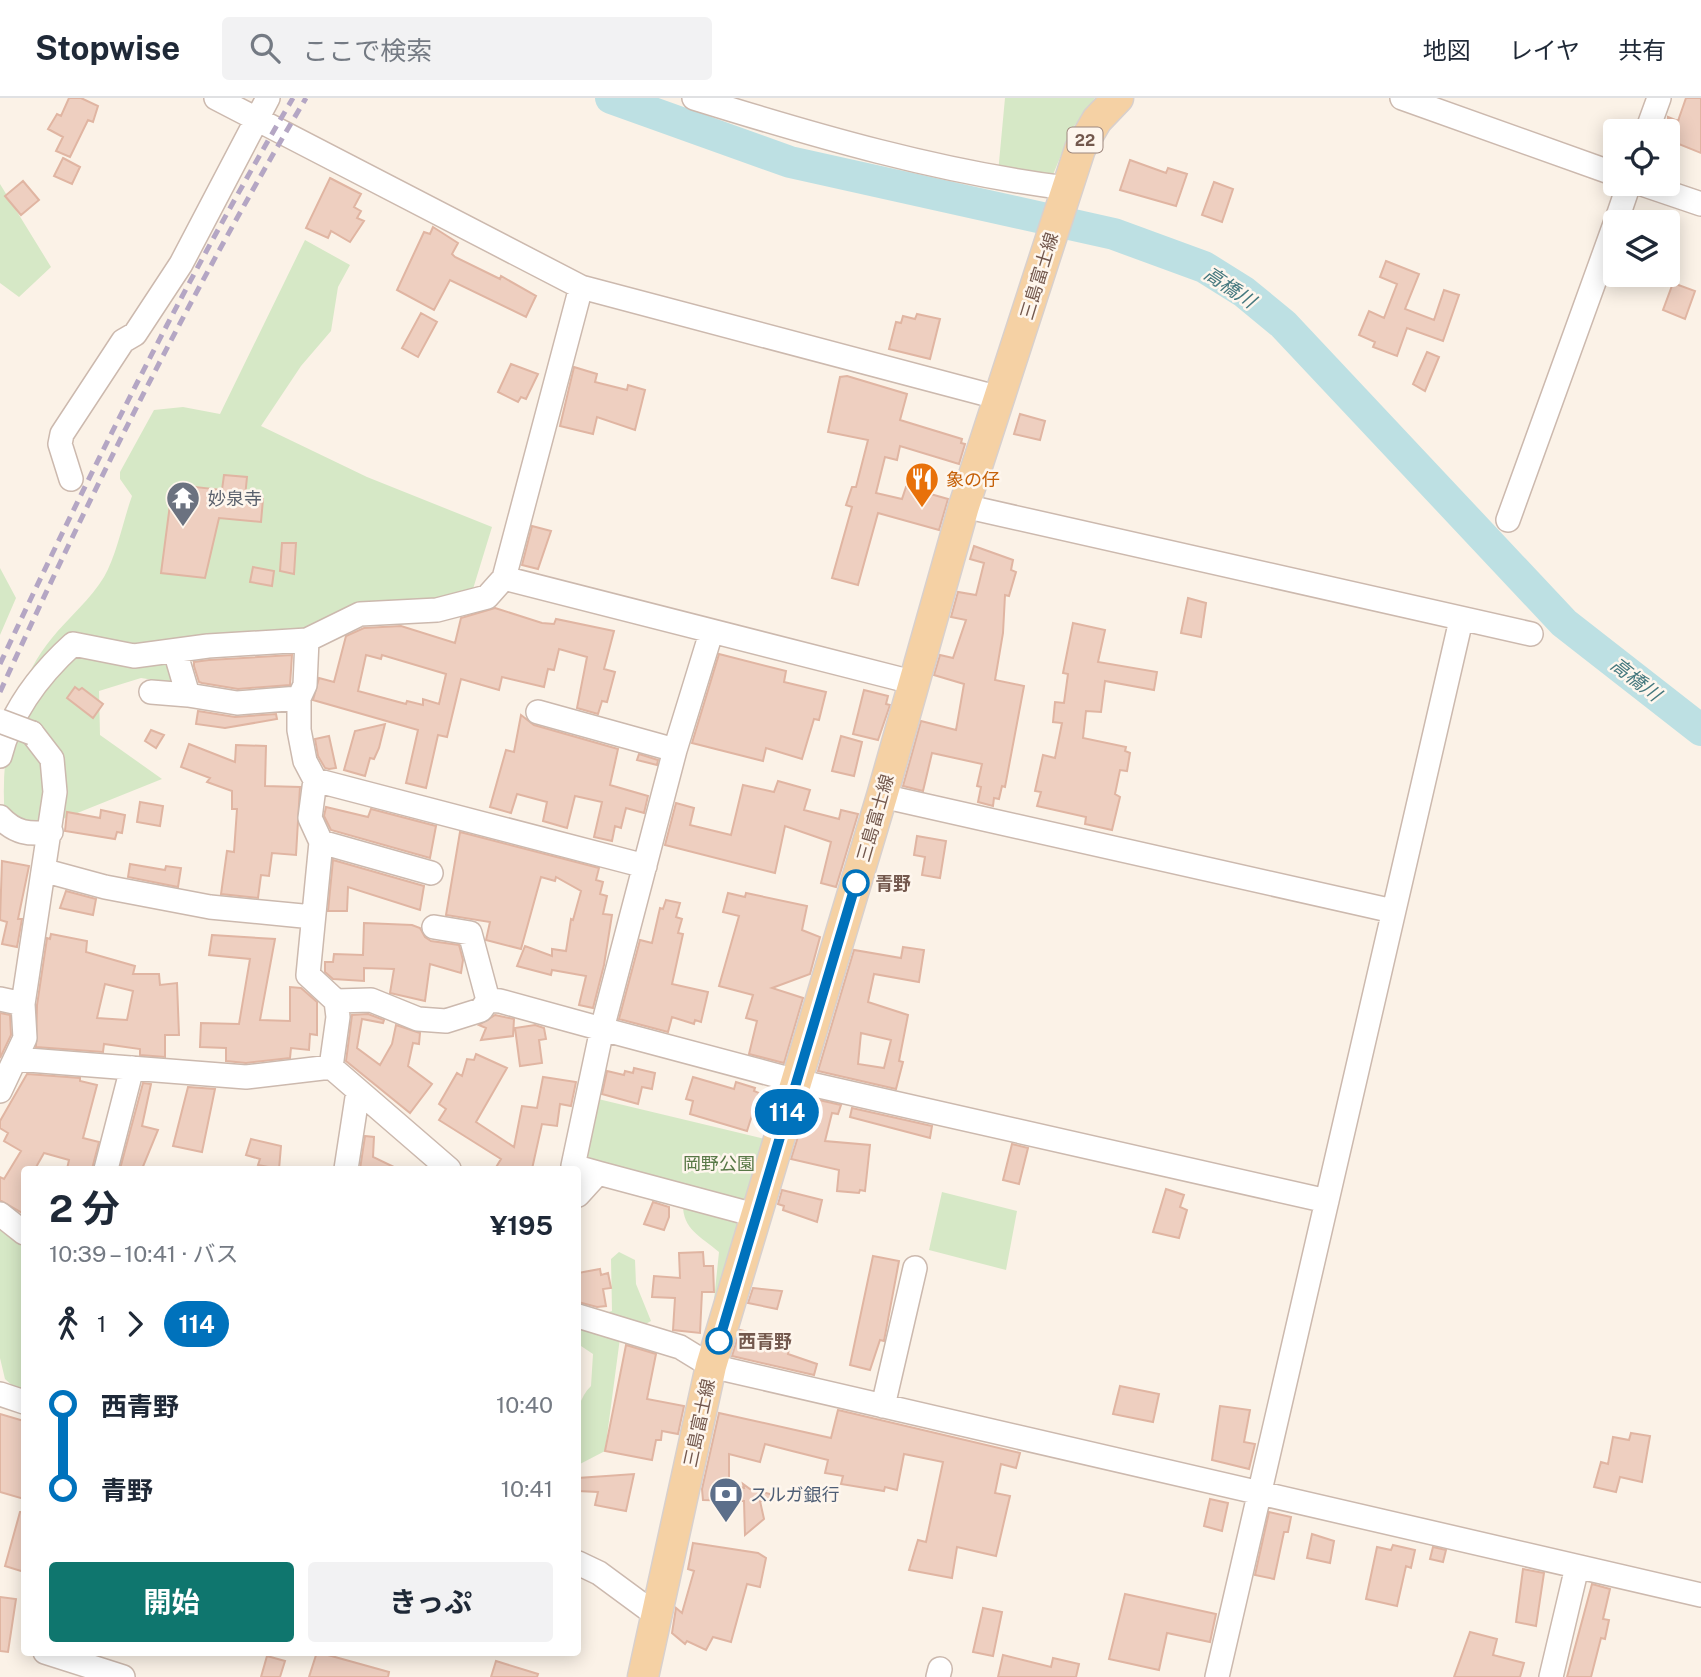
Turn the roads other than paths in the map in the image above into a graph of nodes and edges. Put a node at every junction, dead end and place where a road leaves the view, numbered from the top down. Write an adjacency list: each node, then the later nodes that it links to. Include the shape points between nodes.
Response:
1 (216, 98): 8 (street)
2 (268, 98): 8 (street)
3 (694, 98): 10 (street, via 803,132 991,178)
4 (1118, 98): 10 (main road, 三島富士線 / 22, via 1097,120 1080,149)
5 (1402, 98): 9 (street)
6 (1658, 98): 7 (street)
7 (1651, 119)
8 (258, 120): 14 (street); 16 (street, via 181,264 62,434 60,444)
9 (1603, 170)
10 (1066, 189): 15 (main road, 三島富士線 / 22)
11 (1677, 196): 12 (street)
12 (1701, 204)
13 (1603, 259): 18 (street)
14 (581, 287): 15 (street); 19 (street)
15 (1000, 398): 17 (main road, 三島富士線 / 22)
16 (71, 479)
17 (964, 506): 20 (street); 25 (main road, 三島富士線 / 22)
18 (1508, 520)
19 (504, 578): 21 (street); 23 (street, via 486,597 437,610 360,614)
20 (1461, 620): 22 (street); 42 (street)
21 (710, 633): 25 (street); 31 (street)
22 (1531, 634)
23 (307, 640): 24 (street); 28 (street, via 305,685)
24 (175, 651): 27 (street); 32 (street, via 134,656 73,644 34,685 9,729)
25 (912, 682): 34 (main road, 三島富士線 / 22)
26 (151, 692): 27 (street)
27 (188, 695): 28 (street, via 237,703)
28 (299, 698): 33 (street, via 305,761)
29 (538, 712): 31 (street)
30 (0, 722): 36 (street, bridge, via 32,733 52,759)
31 (675, 750): 38 (street)
32 (0, 756)
33 (315, 780): 37 (street, via 310,818); 38 (street)
34 (882, 796): 42 (street); 53 (main road, 三島富士線 / 22)
35 (0, 817): 36 (street, via 12,830 33,835)
36 (51, 832): 39 (street)
37 (321, 842): 41 (street); 43 (street)
38 (645, 866): 49 (street)
39 (46, 871): 43 (street, via 210,907); 48 (street)
40 (303, 872): 43 (street)
41 (432, 873)
42 (1393, 911): 63 (street)
43 (311, 917): 46 (street, via 308,975)
44 (434, 927): 47 (street, via 470,933)
45 (0, 999): 48 (street)
46 (336, 1000): 47 (street, via 371,1000 418,1018 446,1021 481,1010); 51 (street)
47 (488, 1000): 49 (street)
48 (23, 1004): 50 (street, via 25,1038)
49 (602, 1029): 53 (street); 59 (street)
50 (15, 1059): 52 (street); 54 (street)
51 (331, 1067): 52 (street, via 246,1077); 55 (street)
52 (132, 1068): 56 (street)
53 (797, 1081): 63 (street); 65 (main road, 三島富士線 / 22)
54 (0, 1091)
55 (358, 1091): 57 (street); 58 (street)
56 (107, 1166)
57 (346, 1166)
58 (446, 1166)
59 (573, 1166)
60 (581, 1168): 61 (street)
61 (598, 1173): 62 (street); 65 (street)
62 (581, 1192)
63 (1327, 1201): 73 (street)
64 (0, 1214): 66 (street)
65 (755, 1215): 69 (main road, 三島富士線 / 22)
66 (21, 1231)
67 (915, 1268): 72 (street)
68 (581, 1317): 69 (street, via 680,1347)
69 (711, 1366): 72 (street); 77 (main road, 三島富士線 / 22)
70 (0, 1394): 71 (street)
71 (21, 1401)
72 (883, 1406): 73 (street)
73 (1259, 1494): 75 (street); 81 (street)
74 (581, 1564): 77 (street)
75 (1577, 1567): 76 (street); 82 (street)
76 (1701, 1595)
77 (656, 1615): 80 (main road, 三島富士線 / 22)
78 (57, 1656): 79 (street)
79 (123, 1677)
80 (643, 1677)
81 (1217, 1677)
82 (1551, 1677)

